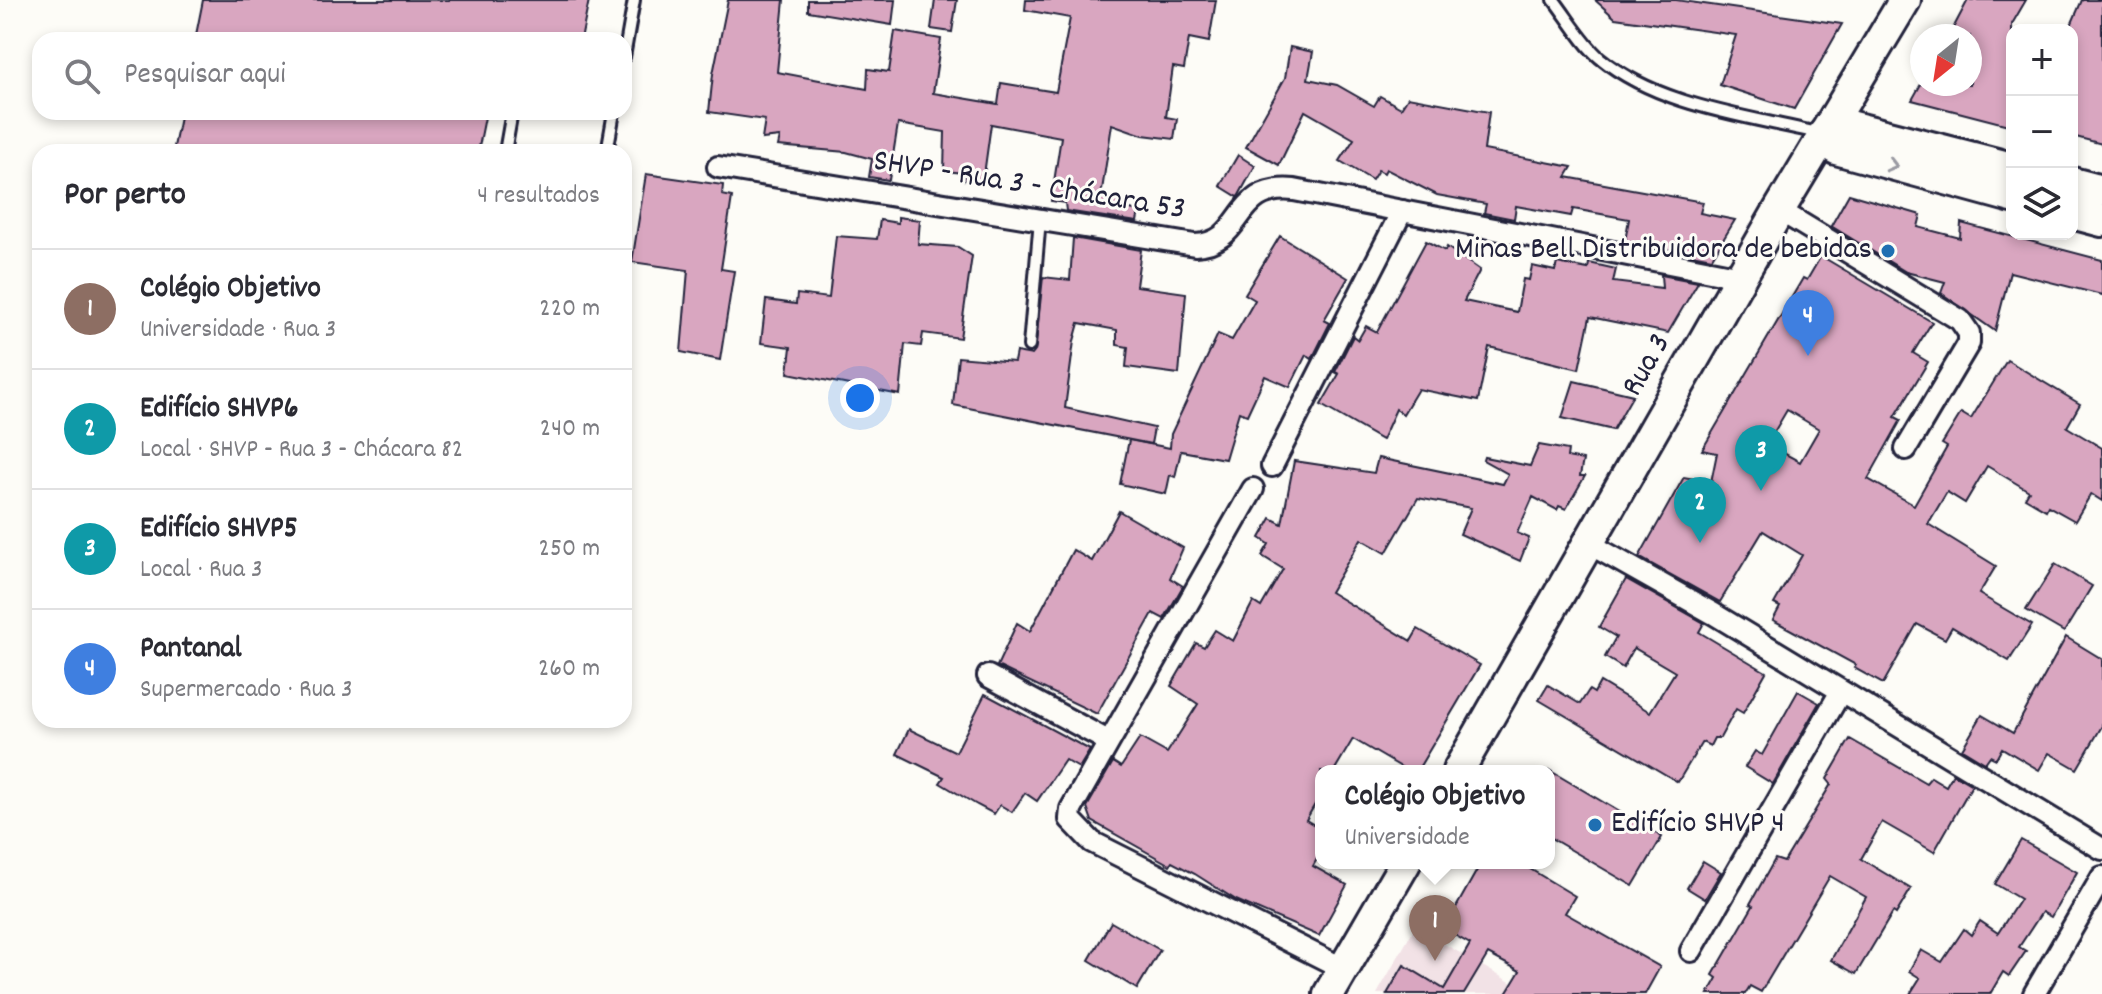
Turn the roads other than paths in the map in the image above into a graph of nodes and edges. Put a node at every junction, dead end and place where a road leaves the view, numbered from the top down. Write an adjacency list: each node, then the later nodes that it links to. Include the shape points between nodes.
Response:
1 (634, 0): 4 (lane)
2 (1554, 0): 7 (lane, via 1599,58 1645,85 1718,110)
3 (1905, 0): 7 (main road, Rua 3)
4 (628, 32)
5 (511, 120): 8 (lane)
6 (613, 120): 9 (lane)
7 (1824, 134): 10 (main road, via 1841,124); 14 (main road, one-way to 14, via 1836,149); 15 (main road, Rua 3)
8 (506, 144)
9 (608, 144)
10 (2006, 166)
11 (718, 167): 18 (street, SHVP - Rua 3 - Chácara 53)
12 (2078, 185): 13 (main road)
13 (2102, 191)
14 (2006, 195)
15 (1779, 210): 20 (main road, Rua 3); 22 (street, via 1939,305 1965,327 1969,343)
16 (1402, 211): 18 (street, SHVP - Rua 3 - Chácara 53, via 1294,190 1265,190 1227,233 1195,245); 20 (street, SHVP - Rua 3 - Chácara 53); 23 (street)
17 (2078, 215): 19 (main road)
18 (1040, 219): 21 (lane)
19 (2102, 221)
20 (1741, 277): 25 (main road, Rua 3)
21 (1029, 346)
22 (1906, 449)
23 (1272, 466)
24 (1253, 489): 28 (street)
25 (1588, 543): 27 (street); 29 (main road, Rua 3)
26 (988, 676): 28 (street)
27 (1840, 693): 30 (street); 33 (street)
28 (1108, 741): 34 (street, via 1071,809 1070,819 1078,830)
29 (1461, 765)
30 (2102, 849)
31 (1402, 869): 34 (main road)
32 (2102, 877): 35 (street)
33 (1691, 951)
34 (1337, 982)
35 (2034, 994)

